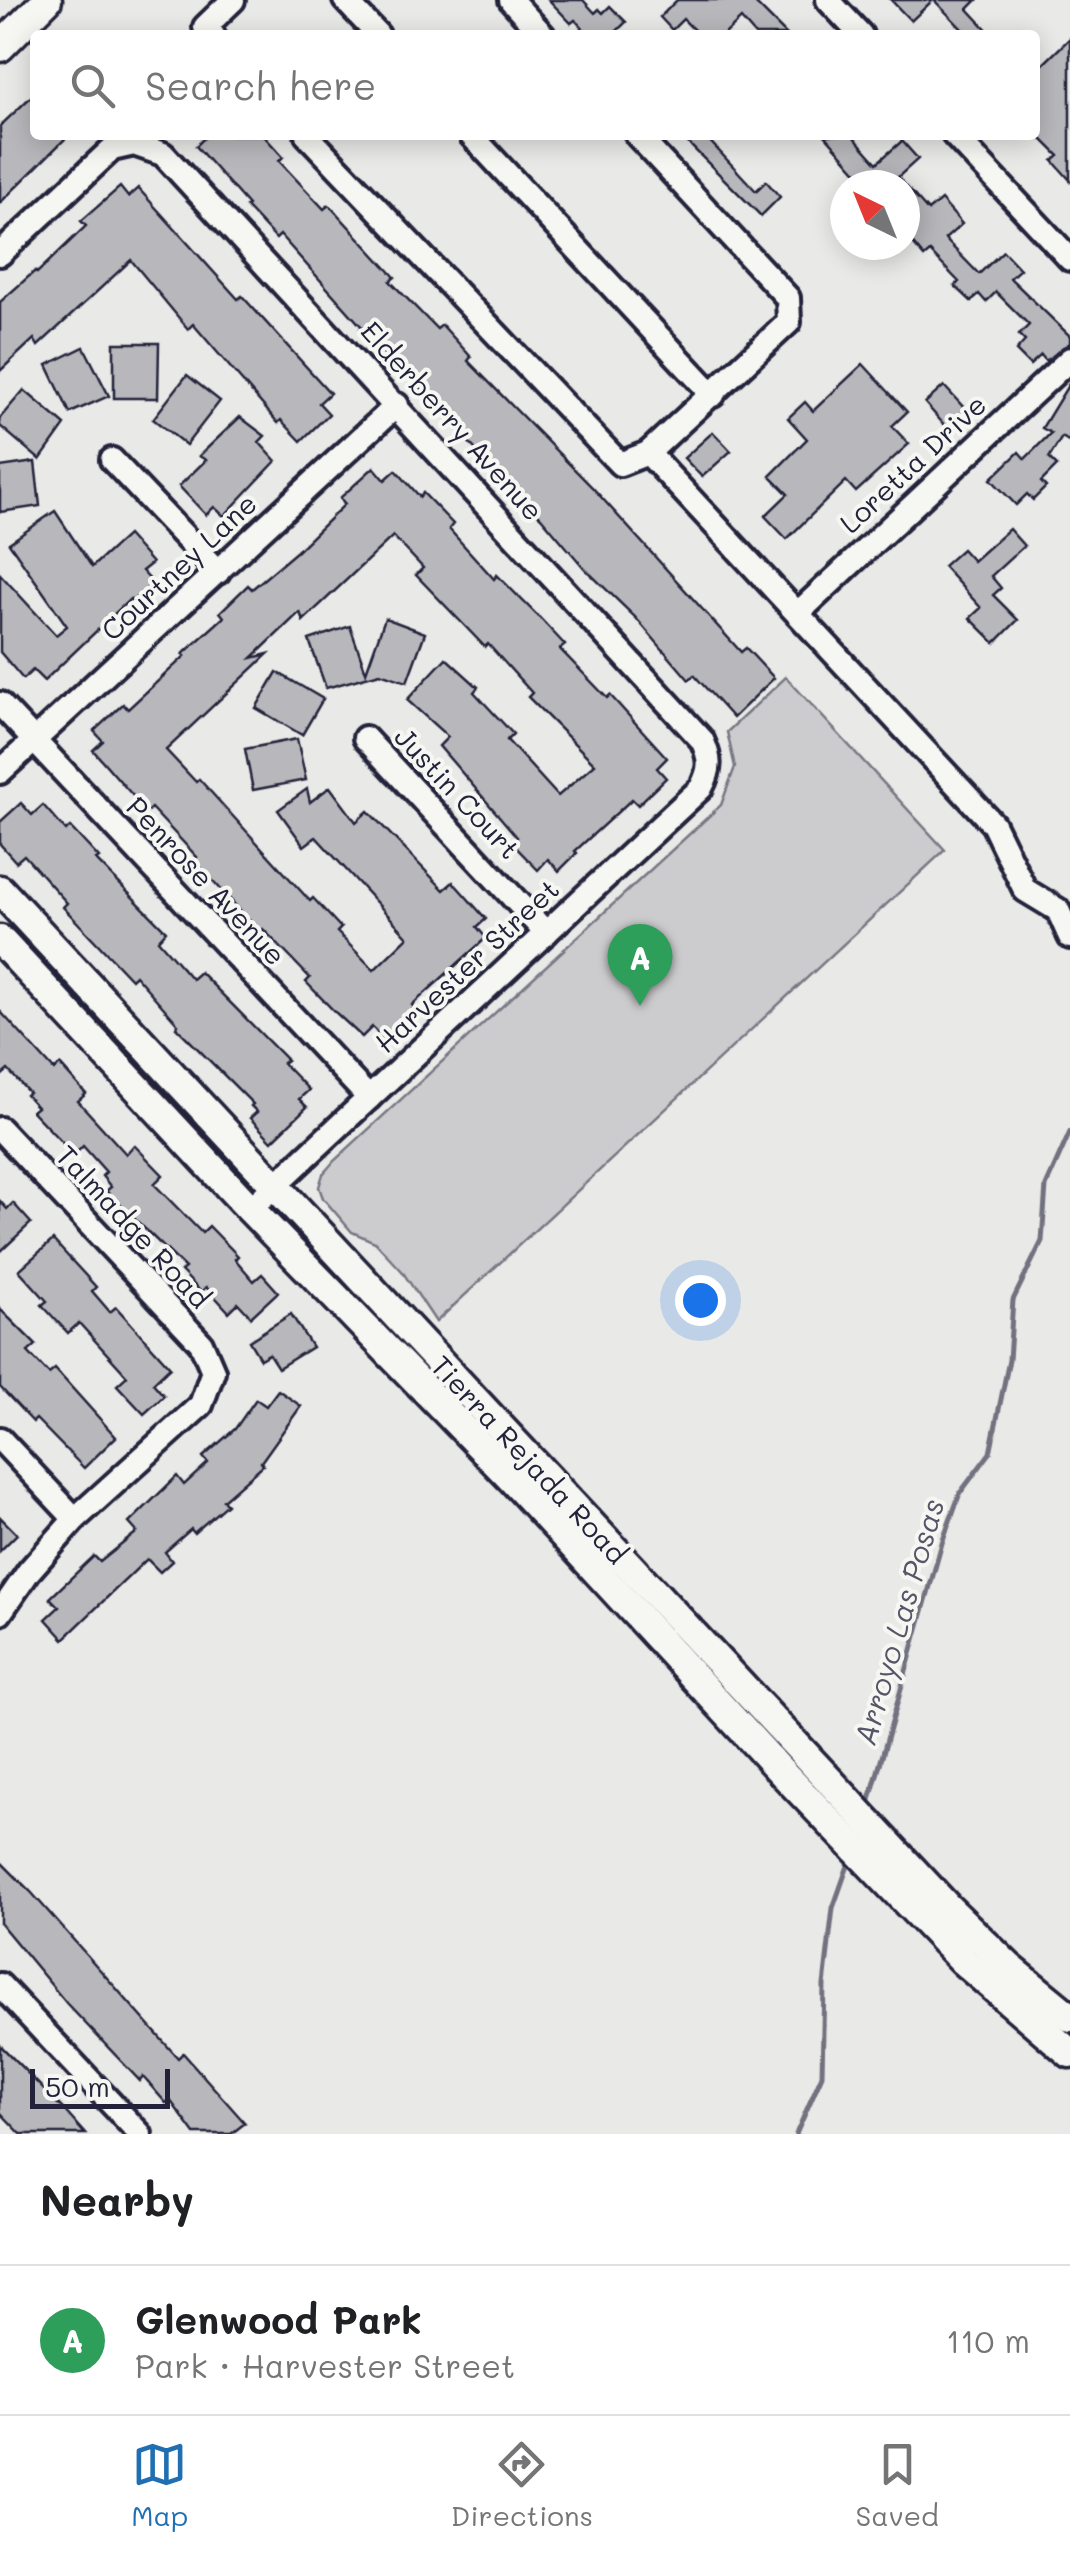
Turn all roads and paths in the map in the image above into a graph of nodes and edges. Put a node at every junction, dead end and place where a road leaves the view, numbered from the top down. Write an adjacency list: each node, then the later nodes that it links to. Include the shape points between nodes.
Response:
1 (47, 0): 10 (main road)
2 (233, 0): 6 (street)
3 (345, 0): 7 (street)
4 (511, 0): 8 (street)
5 (828, 0): 9 (street)
6 (208, 30)
7 (373, 30)
8 (539, 30)
9 (856, 30)
10 (0, 47)
11 (313, 140): 20 (street, via 620,464)
12 (476, 140): 18 (street)
13 (642, 140): 18 (street, via 788,298 789,322)
14 (959, 140): 16 (street)
15 (0, 254): 19 (street, Elderberry Avenue, via 112,149 148,147 170,160)
16 (1070, 259)
17 (1070, 359): 23 (street, Loretta Drive)
18 (713, 395): 20 (street)
19 (398, 405): 22 (street, Courtney Lane); 27 (street, Elderberry Avenue, via 702,740)
20 (648, 453): 23 (street)
21 (112, 460): 22 (street)
22 (218, 572): 26 (street, Courtney Lane)
23 (798, 613): 31 (street, via 993,824 1026,890 1058,910)
24 (0, 704): 26 (street, Penrose Avenue)
25 (365, 738): 30 (street, Justin Court)
26 (34, 741): 28 (street, Courtney Lane); 33 (street, Penrose Avenue)
27 (710, 757): 30 (street, Harvester Street, via 701,788)
28 (0, 772)
29 (0, 890): 35 (main road, Tierra Rejada Road)
30 (546, 933): 33 (street, Harvester Street)
31 (1070, 937)
32 (0, 940): 36 (main road, Tierra Rejada Road)
33 (369, 1098): 35 (street, Harvester Street)
34 (0, 1129): 38 (street, Talmadge Road, via 201,1343 213,1371 202,1405)
35 (274, 1186): 36 (street, Harvester Street); 40 (main road, Tierra Rejada Road, via 947,1907)
36 (250, 1209): 40 (main road, Tierra Rejada Road, via 963,1961)
37 (0, 1439): 38 (street)
38 (75, 1519): 39 (street)
39 (0, 1613)
40 (1003, 1980): 42 (main road, Tierra Rejada Road); 43 (main road, Tierra Rejada Road)
41 (0, 1986): 44 (street)
42 (1070, 2016)
43 (1070, 2053)
44 (140, 2134)

